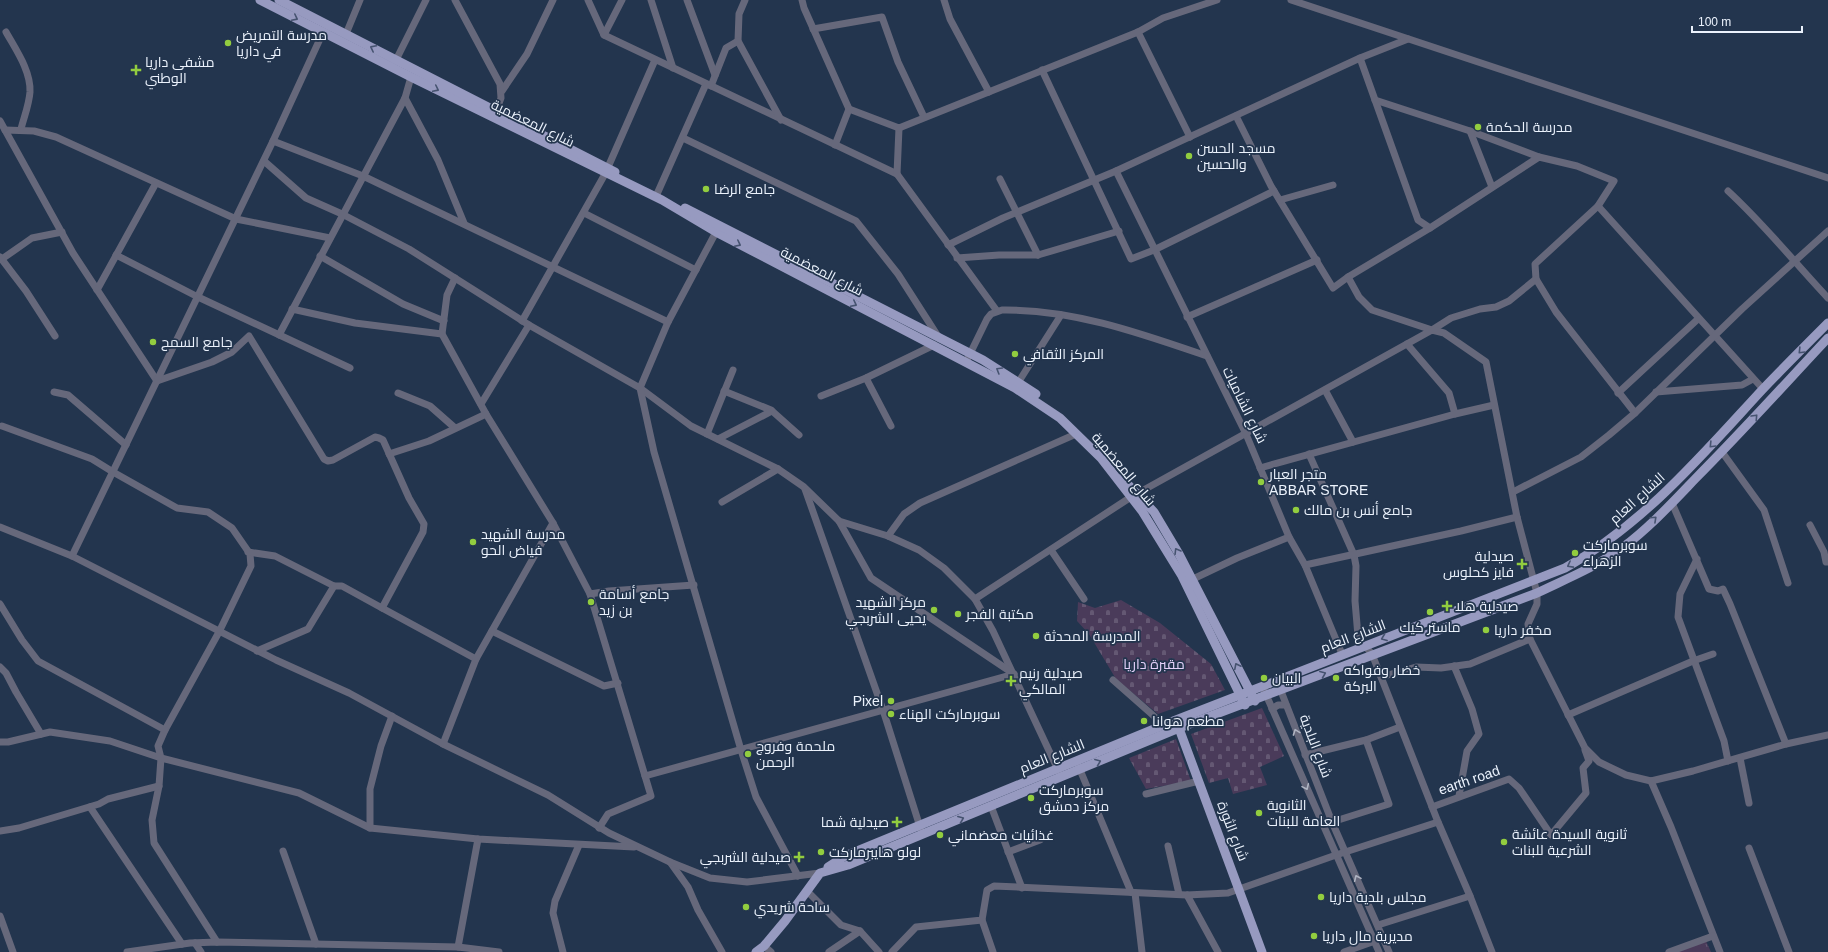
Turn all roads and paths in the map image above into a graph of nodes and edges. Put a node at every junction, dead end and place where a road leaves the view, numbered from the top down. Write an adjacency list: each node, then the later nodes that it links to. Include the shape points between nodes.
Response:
1 (260, 0): 16 (main road, شارع المعضمية, one-way to 16)
2 (279, 0): 16 (main road, شارع المعضمية)
3 (360, 0): 20 (street)
4 (426, 0): 26 (street)
5 (455, 0): 32 (street)
6 (553, 0): 32 (street, via 527,54)
7 (588, 0): 21 (street)
8 (622, 0): 21 (street)
9 (651, 0): 27 (street)
10 (687, 0): 29 (street)
11 (745, 0): 23 (street, via 739,14)
12 (802, 0): 17 (street)
13 (944, 0): 33 (street, via 950,19)
14 (1217, 0): 19 (street, via 1163,18)
15 (1291, 0): 22 (street)
16 (325, 28): 20 (main road, شارع المعضمية); 26 (main road, شارع المعضمية); 48 (street)
17 (813, 29): 36 (street); 39 (street, via 882,16 898,62)
18 (6, 32): 43 (street, via 25,67 30,83)
19 (1138, 32): 28 (street); 46 (street)
20 (346, 34): 26 (main road, شارع المعضمية, one-way to 20)
21 (604, 35): 25 (street)
22 (1408, 39): 24 (street); 56 (street)
23 (738, 41): 29 (street, via 726,48); 40 (street)
24 (1360, 58): 35 (street); 38 (street)
25 (654, 60): 27 (street); 52 (street)
26 (394, 64): 30 (main road, شارع المعضمية); 37 (main road, شارع المعضمية)
27 (673, 68): 31 (street)
28 (1042, 70): 33 (street); 58 (street)
29 (715, 75): 31 (street)
30 (411, 77): 34 (street); 52 (main road, شارع المعضمية, one-way to 52)
31 (708, 85): 40 (street); 47 (street)
32 (502, 91): 37 (street, via 502,98)
33 (989, 92): 39 (street)
34 (405, 98): 55 (street); 71 (street, via 438,160)
35 (1375, 100): 45 (street); 73 (street, via 1418,220)
36 (849, 110): 42 (street); 49 (street)
37 (496, 111): 52 (main road, شارع المعضمية)
38 (1236, 116): 46 (street); 62 (street)
39 (924, 117): 42 (street)
40 (781, 120): 49 (street)
41 (0, 121): 44 (street)
42 (898, 128): 54 (street)
43 (22, 129): 44 (street); 59 (street, via 56,137)
44 (5, 130): 76 (street)
45 (1470, 131): 50 (street); 61 (street)
46 (1190, 137): 53 (street)
47 (683, 138): 64 (street); 111 (street, via 856,221 898,274)
48 (274, 141): 51 (street); 55 (street)
49 (835, 145): 54 (street)
50 (1539, 157): 61 (street); 66 (street, via 1577,166 1614,181)
51 (264, 161): 69 (street, via 306,198); 70 (street)
52 (607, 171): 64 (main road, شارع المعضمية); 67 (street); 72 (main road, شارع المعضمية)
53 (1116, 171): 58 (street); 79 (street, شارع الشاميات)
54 (897, 174): 78 (street)
55 (363, 176): 69 (street); 71 (street)
56 (1828, 178)
57 (1000, 179): 68 (street)
58 (1095, 180): 68 (street); 74 (street)
59 (156, 183): 70 (street); 80 (street)
60 (1333, 185): 65 (street)
61 (1492, 188): 73 (street)
62 (1274, 191): 65 (street); 79 (street)
63 (1728, 191): 86 (street, via 1749,210)
64 (658, 194): 72 (main road, شارع المعضمية)
65 (1280, 200): 85 (street)
66 (1598, 206): 91 (street, via 1535,264); 99 (street)
67 (584, 213): 87 (street); 88 (street)
68 (1017, 213): 78 (street); 81 (street)
69 (342, 214): 77 (street); 90 (street, via 409,249)
70 (236, 219): 77 (street); 93 (street)
71 (464, 224): 87 (street)
72 (718, 228): 88 (street); 111 (main road, شارع المعضمية)
73 (1430, 228): 89 (street)
74 (1118, 231): 79 (street, via 1131,259); 81 (street)
75 (1828, 231): 86 (street)
76 (62, 232): 83 (street, via 32,238); 92 (street)
77 (330, 238): 82 (street)
78 (948, 245): 84 (street)
79 (1154, 250): 98 (street, شارع الشاميات)
80 (116, 255): 92 (street); 93 (street)
81 (1038, 255): 84 (street)
82 (320, 256): 95 (street); 100 (street, via 403,304)
83 (1, 258): 108 (street, via 26,291)
84 (957, 258): 96 (street)
85 (1317, 260): 89 (street, via 1333,288); 98 (street)
86 (1794, 262): 94 (street); 109 (street)
87 (553, 267): 101 (street); 102 (street)
88 (696, 270): 102 (street)
89 (1348, 277): 105 (street, via 1359,298 1372,310)
90 (455, 278): 100 (street, via 447,295); 101 (street)
91 (1536, 279): 105 (street, via 1509,301 1496,307 1451,318); 128 (street, via 1556,312)
92 (97, 290): 119 (street)
93 (198, 296): 107 (street); 119 (street)
94 (1828, 298)
95 (292, 309): 106 (street, via 355,323); 107 (street)
96 (997, 311): 97 (street); 114 (street, via 987,319)
97 (1061, 315): 113 (street, via 1086,318); 120 (street)
98 (1187, 317): 113 (street, شارع الشاميات)
99 (1698, 319): 109 (street); 128 (street)
100 (444, 321): 106 (street)
101 (522, 321): 104 (street)
102 (668, 322): 121 (street)
103 (1828, 323): 122 (main road, الشارع العام, one-way to 122)
104 (529, 325): 121 (street); 130 (street)
105 (1432, 330): 112 (street); 131 (street, via 1444,333 1486,362)
106 (442, 334): 130 (street)
107 (279, 335): 115 (street)
108 (54, 336)
109 (1714, 336): 118 (street); 126 (street)
110 (1828, 338): 146 (main road, الشارع العام, one-way to 110)
111 (936, 341): 114 (main road, شارع المعضمية); 117 (street)
112 (1407, 344): 124 (street); 135 (street, via 1449,393)
113 (1207, 356): 141 (street, شارع الشاميات)
114 (968, 358): 120 (main road, شارع المعضمية)
115 (350, 368)
116 (733, 370): 123 (street)
117 (866, 378): 129 (street); 137 (street)
118 (1753, 379): 122 (street); 126 (street, via 1742,384)
119 (157, 381): 145 (street); 147 (street, via 212,362 232,352 250,336 324,459 333,460 375,437 382,440)
120 (1017, 385): 140 (main road, شارع المعضمية, via 1060,418); 154 (main road, شارع المعضمية, via 1062,415 1078,430)
121 (640, 388): 139 (street, via 691,426); 174 (street, via 654,452)
122 (1763, 389): 172 (main road, الشارع العام, one-way to 172, via 1672,486 1630,524 1583,558)
123 (724, 390): 132 (street); 139 (street)
124 (1325, 390): 141 (street); 144 (street)
125 (54, 392): 145 (street, via 68,395)
126 (1656, 392): 133 (street)
127 (398, 393): 138 (street, via 430,406)
128 (1618, 393): 133 (street)
129 (821, 396)
130 (481, 404): 134 (street)
131 (1494, 405): 135 (street); 153 (street)
132 (772, 411): 142 (street); 143 (street)
133 (1635, 413): 153 (street, via 1581,457)
134 (486, 414): 138 (street); 159 (street)
135 (1455, 414): 144 (street)
136 (2, 426): 151 (street, via 92,459)
137 (891, 426)
138 (455, 428): 147 (street, via 429,441)
139 (707, 434): 143 (street)
140 (1076, 434): 154 (main road, شارع المعضمية); 162 (street, via 920,503 904,514)
141 (1246, 434): 150 (street, شارع الشاميات); 154 (street)
142 (799, 435)
143 (718, 439): 149 (street)
144 (1353, 442): 148 (street)
145 (126, 445): 151 (street)
146 (1722, 452): 156 (main road, الشارع العام); 173 (street, via 1764,510)
147 (389, 454): 181 (street, via 424,524 423,532)
148 (1309, 454): 150 (street); 166 (street)
149 (778, 468): 152 (street); 155 (street)
150 (1260, 468): 163 (street, شارع الشاميات)
151 (113, 472): 165 (street, via 178,508 208,512 232,528); 167 (street)
152 (804, 487): 158 (street); 208 (street)
153 (1513, 492): 157 (street)
154 (1134, 496): 164 (street); 171 (main road, شارع المعضمية, one-way to 154, via 1154,512); 202 (main road, شارع المعضمية, via 1182,576)
155 (722, 502)
156 (1672, 503): 168 (street); 176 (main road, الشارع العام, one-way to 156, via 1586,570 1621,548)
157 (1517, 517): 166 (street, via 1461,532); 172 (street)
158 (839, 521): 162 (street); 194 (street, via 872,578)
159 (554, 523): 177 (street); 182 (street)
160 (1810, 525): 169 (street)
161 (0, 527): 167 (street)
162 (888, 536): 178 (street, via 919,550 944,568)
163 (1289, 537): 170 (street, شارع الشاميات); 171 (street)
164 (1051, 550): 178 (street); 179 (street)
165 (248, 552): 175 (street, via 275,556); 183 (street, via 251,566)
166 (1354, 554): 170 (street); 185 (street, via 1355,601)
167 (72, 556): 183 (street)
168 (1697, 559): 191 (street, via 1680,594 1678,617); 220 (street, via 1709,588 1718,591 1723,589)
169 (1828, 562)
170 (1305, 565): 187 (street, شارع الشاميات)
171 (1193, 579): 201 (main road, شارع المعضمية, one-way to 171)
172 (1534, 581): 176 (street); 185 (main road, الشارع العام, one-way to 185)
173 (1788, 583)
174 (694, 585): 177 (street); 222 (street)
175 (334, 586): 181 (street, via 342,586); 186 (street, via 308,629)
176 (1537, 593): 184 (street, via 1537,604 1528,624); 188 (main road, الشارع العام)
177 (590, 594): 198 (street)
178 (975, 599): 194 (street)
179 (1084, 599)
180 (0, 604): 214 (street, via 38,662)
181 (382, 608): 190 (street)
182 (492, 631): 190 (street); 198 (street, via 604,686)
183 (219, 632): 186 (street); 214 (street)
184 (1530, 639): 192 (street, via 1470,664); 209 (street)
185 (1362, 647): 187 (main road, الشارع العام); 188 (street)
186 (257, 651): 210 (street, via 349,693)
187 (1342, 654): 197 (main road, الشارع العام)
188 (1372, 654): 195 (street); 200 (main road, الشارع العام, one-way to 188)
189 (1713, 654): 191 (street)
190 (476, 659): 219 (street)
191 (1693, 661): 209 (street); 226 (street, via 1724,741)
192 (1454, 666): 195 (street, via 1416,667); 235 (street, via 1472,709 1479,734 1467,751)
193 (0, 667): 215 (street)
194 (1014, 674): 208 (street); 228 (street)
195 (1380, 677): 213 (street)
196 (1113, 680): 212 (street)
197 (1277, 681): 199 (main road, الشارع العام); 200 (street, شارع البلدية)
198 (618, 683): 229 (street)
199 (1262, 687): 201 (main road, الشارع العام); 203 (street, شارع البلدية)
200 (1281, 690): 203 (main road, الشارع العام); 206 (street, شارع البلدية)
201 (1250, 692): 202 (main road, الشارع العام); 204 (main road, شارع المعضمية)
202 (1240, 696): 205 (main road, شارع المعضمية); 211 (main road, الشارع العام)
203 (1266, 696): 204 (main road, الشارع العام); 207 (street, شارع البلدية)
204 (1255, 701): 205 (main road, الشارع العام)
205 (1245, 704): 211 (main road, الشارع العام)
206 (1286, 705): 207 (street, via 1278,705); 223 (street, شارع البلدية, one-way to 206)
207 (1272, 709): 256 (street, شارع البلدية, one-way to 256)
208 (883, 710): 222 (street); 242 (street)
209 (1568, 715): 221 (street)
210 (392, 716): 219 (street); 243 (street, via 370,789)
211 (1178, 724): 212 (main road, الشارع العام); 227 (main road, الشارع العام, one-way to 211); 231 (main road, شارع الثورة)
212 (1164, 725): 227 (main road, الشارع العام)
213 (1400, 727): 217 (street); 239 (street)
214 (165, 730): 224 (street, via 158,746)
215 (41, 734): 218 (street); 224 (street, via 50,732 110,741)
216 (1828, 735): 220 (street)
217 (1366, 740): 223 (street); 240 (street, via 1389,804)
218 (0, 742)
219 (443, 744): 244 (street, via 548,795)
220 (1786, 744): 225 (street)
221 (1584, 748): 232 (street, via 1599,762 1626,775); 235 (street, earth road, via 1589,761 1583,768 1586,792 1551,835 1519,788 1509,779)
222 (741, 750): 229 (street); 259 (street, via 756,797)
223 (1305, 754): 240 (street, شارع البلدية)
224 (161, 758): 233 (street); 243 (street, via 299,793)
225 (1740, 758): 226 (street); 236 (street)
226 (1728, 761): 232 (street)
227 (1078, 765): 228 (main road, الشارع العام); 230 (main road, الشارع العام); 263 (street)
228 (1058, 768): 230 (street); 242 (main road, الشارع العام)
229 (645, 776): 244 (street, via 651,796 608,814)
230 (1062, 777): 238 (main road, الشارع العام)
231 (1199, 781): 234 (street); 261 (main road, شارع الثورة)
232 (1651, 781): 271 (street)
233 (160, 786): 237 (street); 273 (street, via 152,820 154,843)
234 (1146, 794)
235 (1459, 796): 239 (street, earth road)
236 (1749, 804)
237 (90, 806): 245 (street, via 19,828); 275 (street)
238 (991, 806): 246 (main road, الشارع العام, one-way to 238); 254 (street)
239 (1432, 807): 241 (street)
240 (1332, 822): 255 (street, شارع البلدية)
241 (1438, 822): 255 (street); 266 (street)
242 (919, 825): 246 (street); 258 (main road, الشارع العام, via 844,856)
243 (370, 828): 247 (street)
244 (599, 828): 251 (street)
245 (0, 831)
246 (923, 834): 258 (main road, الشارع العام, via 848,865)
247 (478, 839): 249 (street); 278 (street)
248 (1040, 840): 254 (street)
249 (579, 844): 251 (street); 285 (street, via 555,901 553,913)
250 (1168, 846): 264 (street)
251 (638, 847): 257 (street)
252 (1749, 848): 302 (street)
253 (283, 851): 276 (street)
254 (1008, 852): 260 (street)
255 (1345, 852): 256 (street); 269 (street, شارع البلدية, one-way to 255)
256 (1336, 855): 261 (street); 272 (street, شارع البلدية)
257 (670, 862): 259 (street, via 710,878 747,882); 286 (street, via 688,887)
258 (820, 873): 259 (street); 262 (main road, الشارع العام)
259 (798, 876)
260 (1022, 888): 263 (street); 268 (street, via 994,886 987,890)
261 (1240, 889): 265 (street, via 1228,893); 295 (main road, شارع الثورة)
262 (806, 891): 270 (street, via 841,924); 277 (main road, الشارع العام)
263 (1133, 892): 264 (street); 293 (street)
264 (1179, 894): 265 (street)
265 (1187, 895): 294 (street)
266 (1470, 896): 269 (street); 299 (street)
267 (0, 916): 281 (street)
268 (982, 920): 291 (street, via 916,927); 292 (street)
269 (1378, 925): 298 (street, شارع البلدية)
270 (860, 931): 289 (street); 290 (street)
271 (1714, 936): 300 (street); 301 (street)
272 (1375, 941): 296 (street); 297 (street, شارع البلدية)
273 (217, 942): 274 (street); 276 (street)
274 (195, 943): 275 (street); 283 (street)
275 (182, 944): 282 (street)
276 (316, 944): 279 (street)
277 (764, 946): 287 (main road, الشارع العام); 288 (street)
278 (458, 947): 280 (street); 284 (street)
279 (349, 948): 280 (street)
280 (446, 949)
281 (13, 952)
282 (127, 952)
283 (201, 952)
284 (499, 952)
285 (563, 952)
286 (722, 952)
287 (756, 952)
288 (771, 952)
289 (829, 952)
290 (879, 952)
291 (892, 952)
292 (993, 952)
293 (1142, 952)
294 (1218, 952)
295 (1262, 952)
296 (1344, 952)
297 (1380, 952)
298 (1389, 952)
299 (1492, 952)
300 (1669, 952)
301 (1720, 952)
302 (1789, 952)

